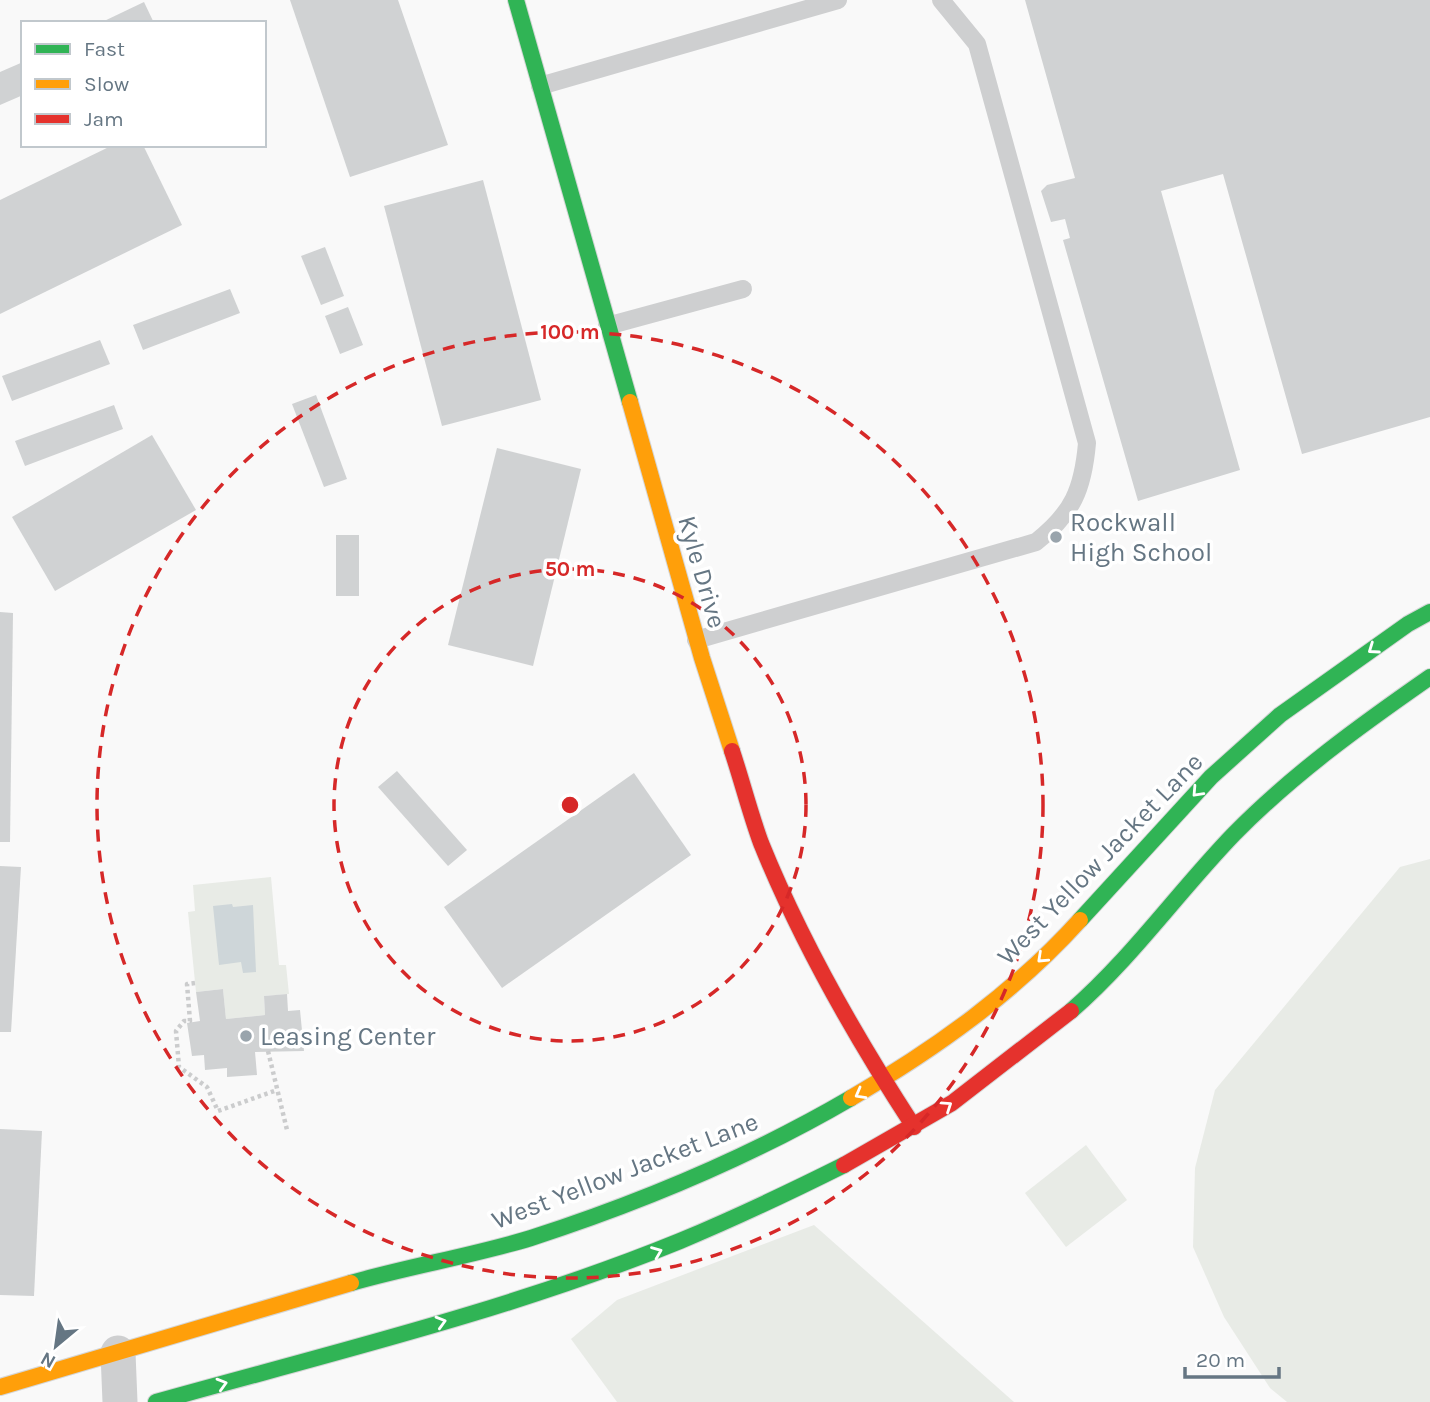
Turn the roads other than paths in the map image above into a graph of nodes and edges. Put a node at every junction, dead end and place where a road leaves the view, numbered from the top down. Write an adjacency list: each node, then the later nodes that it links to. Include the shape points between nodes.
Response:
1 (516, 0): 4 (street, Kyle Drive)
2 (838, 0): 4 (lane)
3 (941, 0): 8 (lane, via 976,44 1087,443 1084,479 1072,505 1036,542)
4 (540, 86): 6 (street, Kyle Drive)
5 (743, 289): 6 (lane)
6 (607, 326): 8 (street, Kyle Drive)
7 (1430, 612): 10 (street, West Yellow Jacket Lane, one-way to 10, via 1280,715 1211,776 1047,953 991,1005)
8 (696, 640): 10 (street, Kyle Drive, via 761,842 805,940)
9 (1430, 677): 11 (street, one-way to 9, via 967,1093 1112,972 1237,831 1339,739)
10 (884, 1081): 11 (street, Kyle Drive); 12 (street, West Yellow Jacket Lane, one-way to 12, via 779,1140 712,1170 530,1238 390,1272)
11 (914, 1127): 15 (street, one-way to 11, via 627,1264 739,1217)
12 (118, 1353): 13 (street, West Yellow Jacket Lane); 14 (street)
13 (0, 1387)
14 (120, 1402)
15 (156, 1402)

